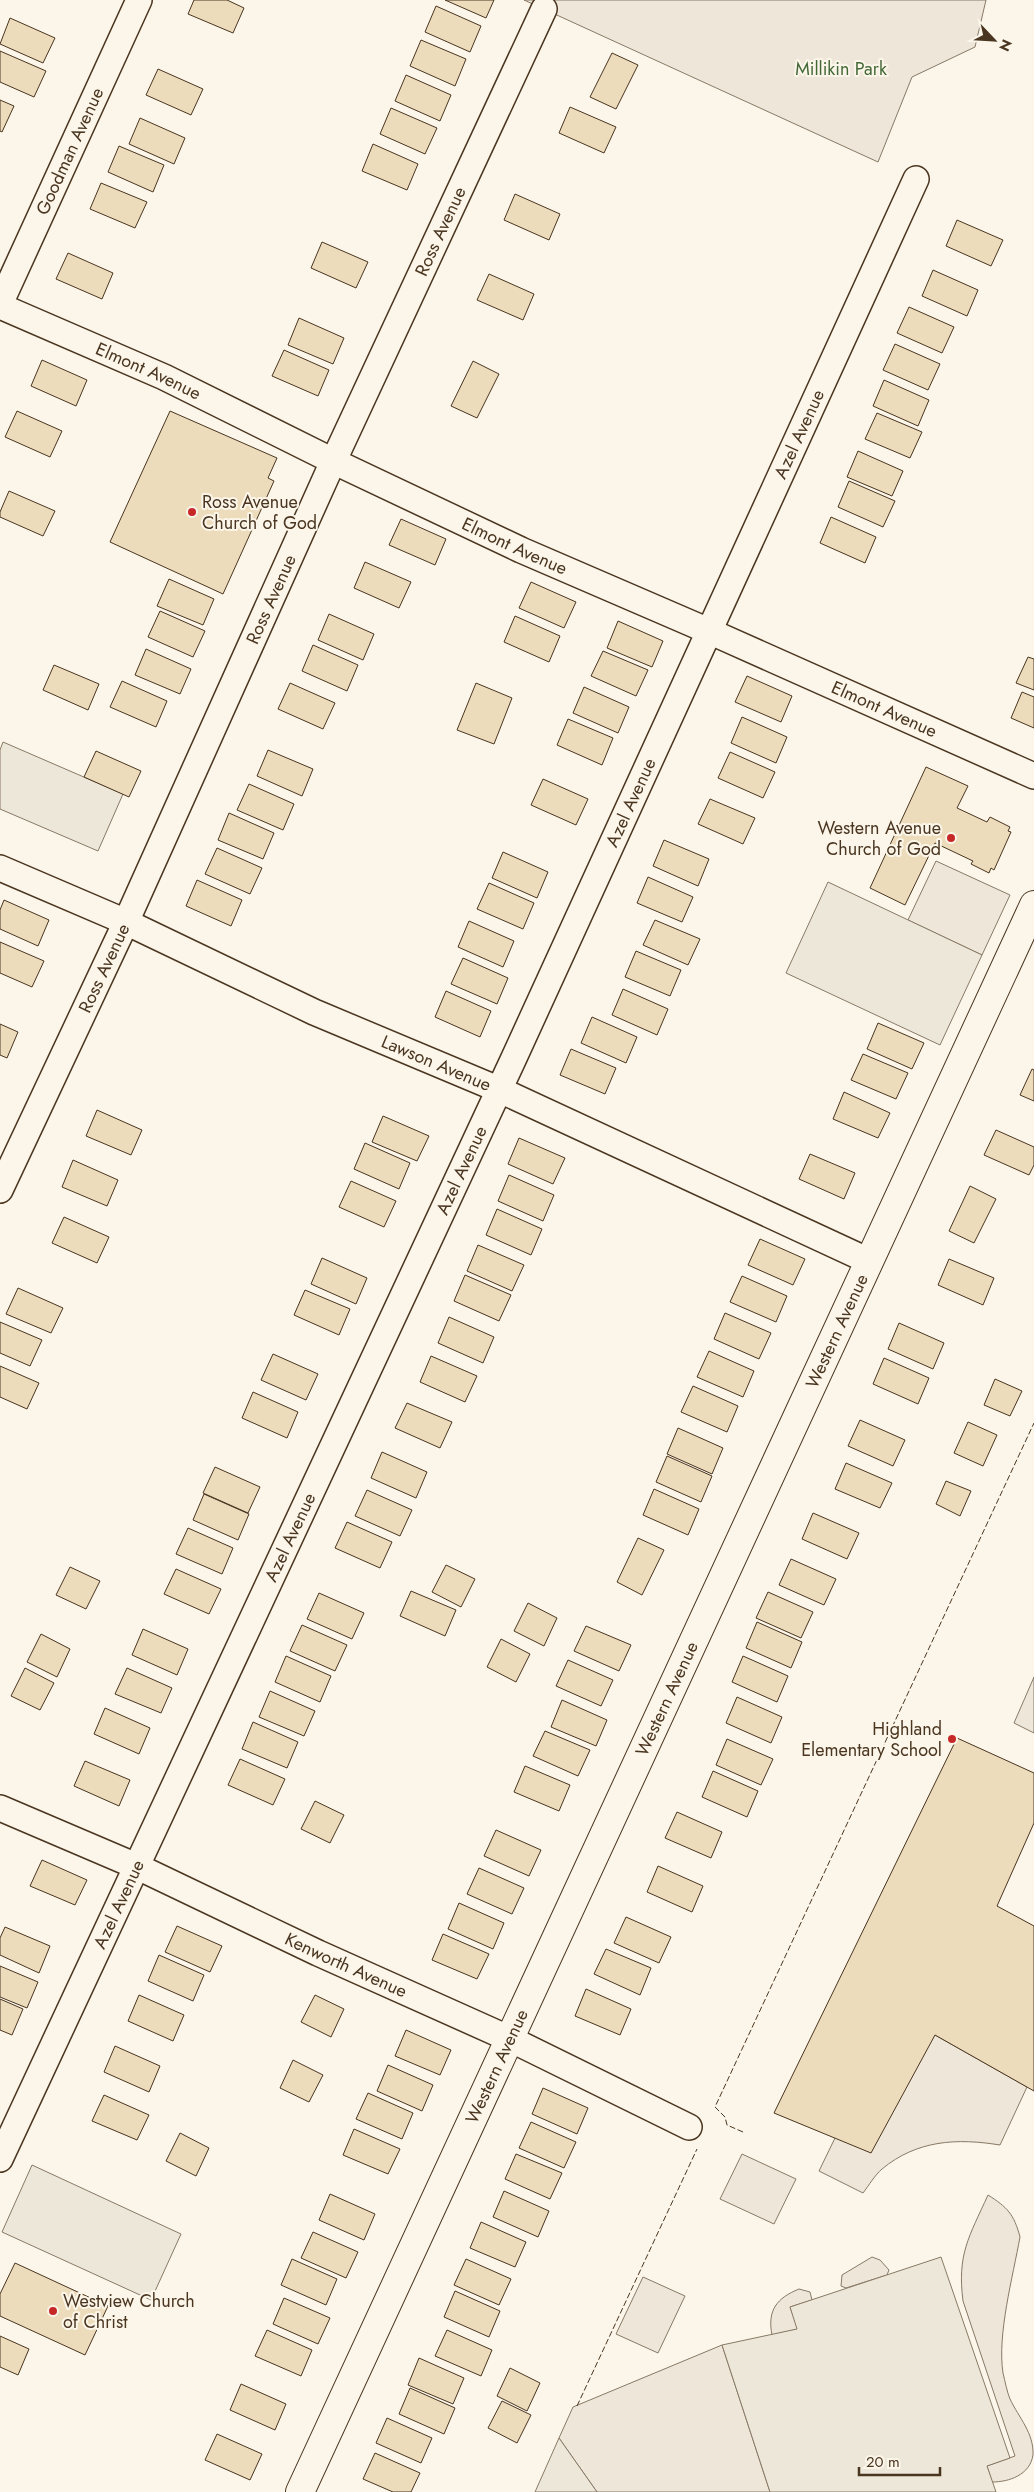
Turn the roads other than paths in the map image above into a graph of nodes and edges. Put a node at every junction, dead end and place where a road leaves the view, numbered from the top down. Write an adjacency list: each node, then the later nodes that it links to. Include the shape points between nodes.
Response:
1 (139, 0): 4 (street, Goodman Avenue)
2 (544, 9): 5 (street, Ross Avenue)
3 (916, 179): 6 (street, Azel Avenue)
4 (0, 305): 5 (street, Elmont Avenue, via 164,377)
5 (333, 461): 6 (street, Elmont Avenue, via 521,550); 10 (street, Ross Avenue)
6 (711, 632): 7 (street, Elmont Avenue); 11 (street, Azel Avenue)
7 (1034, 776)
8 (0, 868): 10 (street, Lawson Avenue)
9 (1034, 905): 13 (street, Western Avenue)
10 (126, 922): 11 (street, Lawson Avenue, via 314,1012); 12 (street, Ross Avenue)
11 (500, 1090): 13 (street, Lawson Avenue); 15 (street, Azel Avenue)
12 (0, 1190)
13 (870, 1261): 16 (street, Western Avenue)
14 (0, 1808): 15 (street, Kenworth Avenue)
15 (136, 1866): 16 (street, Kenworth Avenue, via 318,1953); 18 (street, Azel Avenue)
16 (510, 2039): 17 (street, Kenworth Avenue); 19 (street, Western Avenue)
17 (689, 2127)
18 (0, 2159)
19 (300, 2492)

